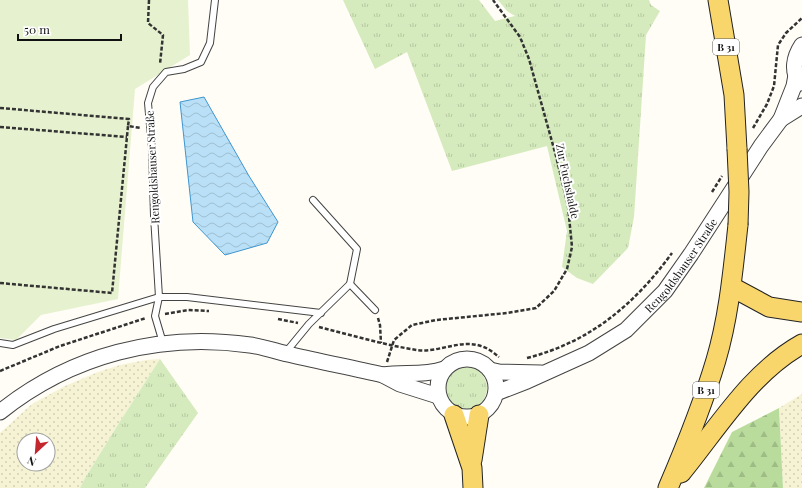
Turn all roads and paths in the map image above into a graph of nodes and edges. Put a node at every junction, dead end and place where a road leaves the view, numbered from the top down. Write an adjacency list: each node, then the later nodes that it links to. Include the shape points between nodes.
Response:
1 (149, 0): 7 (path, via 148,23 163,35)
2 (215, 0): 7 (lane, via 210,43 201,62 184,70 166,72)
3 (493, 0): 37 (path, Zur Fuchshalde, via 520,37 556,156 568,206 572,247 567,269 554,291 536,308 412,325 394,340)
4 (718, 0): 23 (main road, B 31, bridge, via 734,95 737,149 738,225)
5 (802, 18): 15 (path, via 778,45 774,86 767,104)
6 (802, 45): 8 (street, Rengoldshauser Straße, via 796,54 794,64)
7 (159, 80): 14 (lane, Rengoldshauser Straße, via 153,86 148,103)
8 (799, 80): 11 (street, Rengoldshauser Straße, via 794,86)
9 (802, 106): 11 (street, Rengoldshauser Straße)
10 (0, 108): 12 (path, via 129,119)
11 (781, 119): 44 (street, Rengoldshauser Straße, via 665,291 626,330 589,352)
12 (128, 126): 14 (path); 16 (path)
13 (0, 127): 16 (path)
14 (151, 129): 24 (lane, Rengoldshauser Straße)
15 (751, 130)
16 (127, 137): 21 (path, via 112,293)
17 (723, 176): 18 (path)
18 (711, 194)
19 (313, 200): 22 (lane, via 357,249)
20 (676, 248): 40 (path, via 641,291 614,316 571,342)
21 (0, 283)
22 (350, 284): 25 (lane); 27 (lane)
23 (732, 287): 28 (main road, via 769,307); 53 (main road, B 31, via 716,359 694,426)
24 (159, 297): 27 (lane, via 187,297); 33 (lane, via 54,329 13,345); 35 (lane, Rengoldshauser Straße, via 155,316)
25 (375, 310): 34 (path, via 380,325)
26 (210, 311): 29 (path, via 188,310)
27 (321, 312): 32 (lane)
28 (802, 312)
29 (165, 314)
30 (146, 318): 43 (path, via 60,346)
31 (270, 318): 32 (path)
32 (309, 324): 34 (path); 38 (lane)
33 (0, 343)
34 (381, 343): 37 (path)
35 (163, 344): 38 (street, Rengoldshauser Straße, via 214,342 251,345); 48 (street, Rengoldshauser Straße, via 108,354 74,367 34,388)
36 (802, 344): 53 (main road, via 788,352 756,380)
37 (392, 345): 39 (path, via 420,350 461,344 480,346)
38 (285, 353): 45 (street, Rengoldshauser Straße)
39 (503, 360)
40 (520, 360)
41 (444, 369): 42 (street, Rengoldshauser Straße, via 463,358 478,361); 45 (street, Rengoldshauser Straße, via 433,373); 47 (street, via 439,377)
42 (490, 370): 44 (street, Rengoldshauser Straße); 46 (street, via 496,381)
43 (0, 371)
44 (544, 373): 46 (street, Rengoldshauser Straße)
45 (383, 375): 47 (street, Rengoldshauser Straße, via 400,384)
46 (496, 393): 50 (street, via 490,406)
47 (438, 396): 49 (street, via 444,408)
48 (0, 412)
49 (454, 415): 50 (street, via 467,418); 51 (main road)
50 (479, 415): 51 (main road)
51 (472, 468): 52 (main road)
52 (473, 488)
53 (669, 488)

